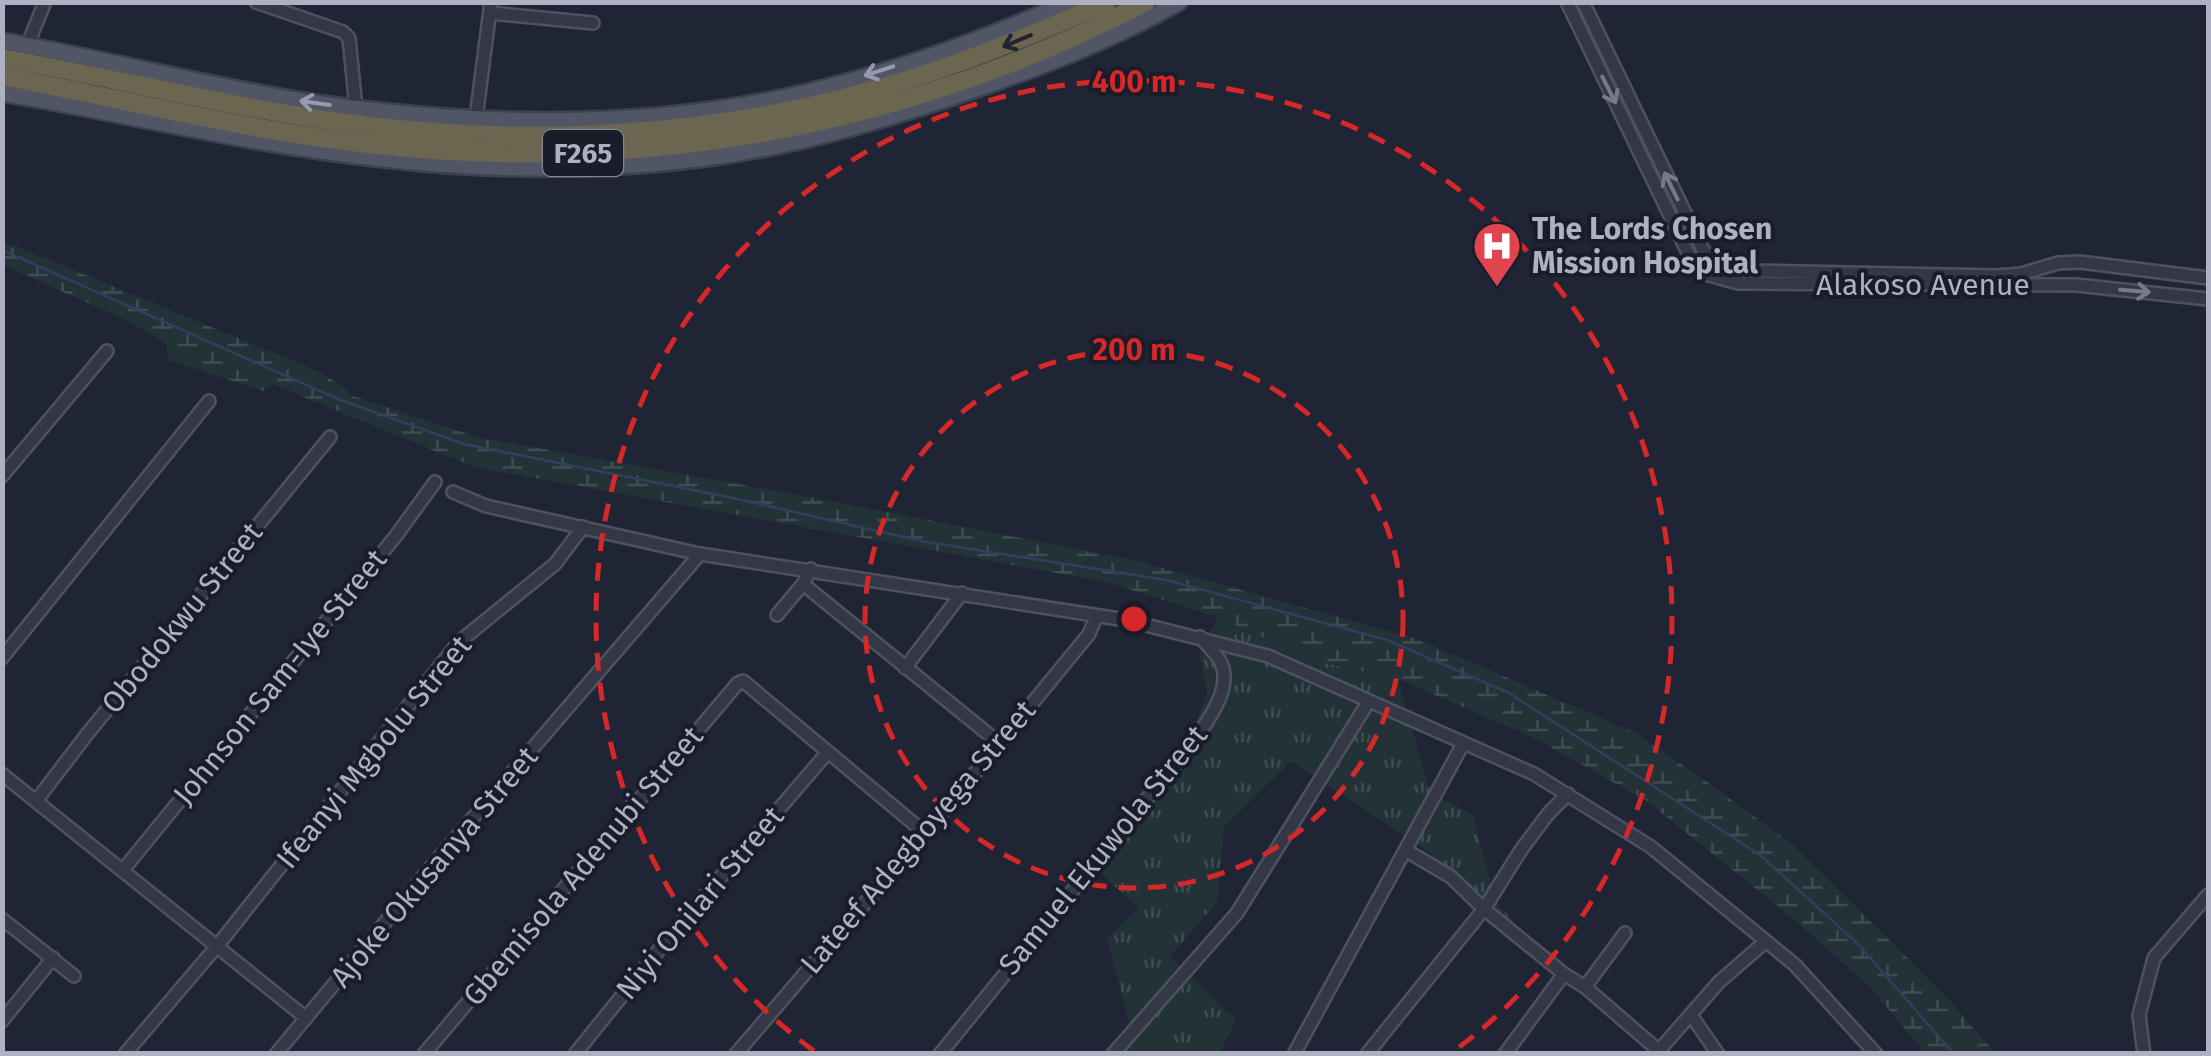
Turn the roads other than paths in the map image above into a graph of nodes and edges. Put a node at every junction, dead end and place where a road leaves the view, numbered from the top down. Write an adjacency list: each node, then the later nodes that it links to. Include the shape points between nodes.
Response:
1 (46, 2): 12 (street)
2 (256, 2): 16 (street, via 349,38)
3 (1106, 2): 8 (highway, F265)
4 (1146, 2): 17 (highway, F265)
5 (1180, 2): 17 (main road, via 1017,74)
6 (1567, 2): 21 (street, Alakoso Avenue, one-way to 21, via 1702,273 1800,286)
7 (1583, 2): 19 (street, Alakoso Avenue, one-way to 7, via 1994,276 1794,274 1717,265 1702,250)
8 (1069, 6): 13 (highway, F265, one-way to 13, via 990,52 874,90 708,124 610,133 342,123); 18 (main road, one-way to 18, via 804,93 672,115)
9 (491, 8): 10 (street); 18 (street)
10 (592, 24)
11 (2, 42): 12 (main road)
12 (28, 46): 16 (main road, one-way to 12)
13 (2, 58)
14 (2, 76): 17 (highway, F265, via 258,128 459,151 686,146)
15 (2, 92): 17 (main road, via 264,143 448,164 570,167 705,158 797,141)
16 (356, 108): 18 (main road)
17 (884, 113)
18 (476, 118)
19 (2076, 262): 20 (street, Alakoso Avenue); 21 (street)
20 (2208, 278)
21 (2076, 285): 22 (street, Alakoso Avenue, one-way to 22)
22 (2208, 300)
23 (107, 351): 26 (street)
24 (208, 401): 37 (street)
25 (330, 437): 45 (street, Obodokwu Street)
26 (2, 476)
27 (436, 482): 48 (street, Johnson Sam-Iye Street)
28 (453, 492): 29 (street, via 486,506)
29 (582, 526): 30 (street); 54 (street, Ifeanyi Mgbolu Street, via 555,564 459,642)
30 (700, 554): 31 (street); 60 (street, Ajoke Okusanya Street)
31 (811, 569): 32 (street); 33 (street)
32 (803, 584): 34 (street); 38 (street)
33 (962, 594): 35 (street); 38 (street)
34 (777, 615)
35 (1096, 617): 36 (street); 40 (street, Lateef Adegboyega Street)
36 (1200, 637): 39 (street, via 1268,656); 68 (street, Samuel Ekuwola Street, via 1222,664 1214,711)
37 (2, 658)
38 (906, 668): 40 (street)
39 (1369, 701): 41 (street); 69 (street, via 1237,913)
40 (998, 742): 46 (street, Lateef Adegboyega Street)
41 (1463, 744): 44 (street); 47 (street)
42 (827, 753): 46 (street); 65 (street, Gbemisola Adenubi Street, via 738,683); 66 (street, Niyi Onilari Street)
43 (2, 774): 45 (street)
44 (1568, 794): 50 (street); 53 (street, via 1679,868)
45 (36, 801): 48 (street)
46 (925, 833): 67 (street, Lateef Adegboyega Street)
47 (1407, 851): 50 (street); 70 (street)
48 (123, 870): 54 (street)
49 (2208, 895): 75 (street, via 2154,958 2139,1014)
50 (1484, 909): 56 (street); 71 (street)
51 (2, 919): 55 (street)
52 (1624, 933): 58 (street)
53 (1765, 942): 59 (street); 74 (street, via 1795,965)
54 (218, 945): 60 (street); 63 (street, Ifeanyi Mgbolu Street)
55 (53, 958): 57 (street); 61 (street)
56 (1564, 974): 58 (street); 72 (street)
57 (74, 976)
58 (1585, 987): 62 (street)
59 (1690, 1015): 62 (street); 73 (street)
60 (306, 1018): 64 (street, Ajoke Okusanya Street)
61 (2, 1021)
62 (1657, 1052)
63 (124, 1054)
64 (276, 1054)
65 (424, 1054)
66 (575, 1054)
67 (736, 1054)
68 (940, 1054)
69 (1112, 1054)
70 (1294, 1054)
71 (1367, 1054)
72 (1505, 1054)
73 (1718, 1054)
74 (1876, 1054)
75 (2144, 1054)

